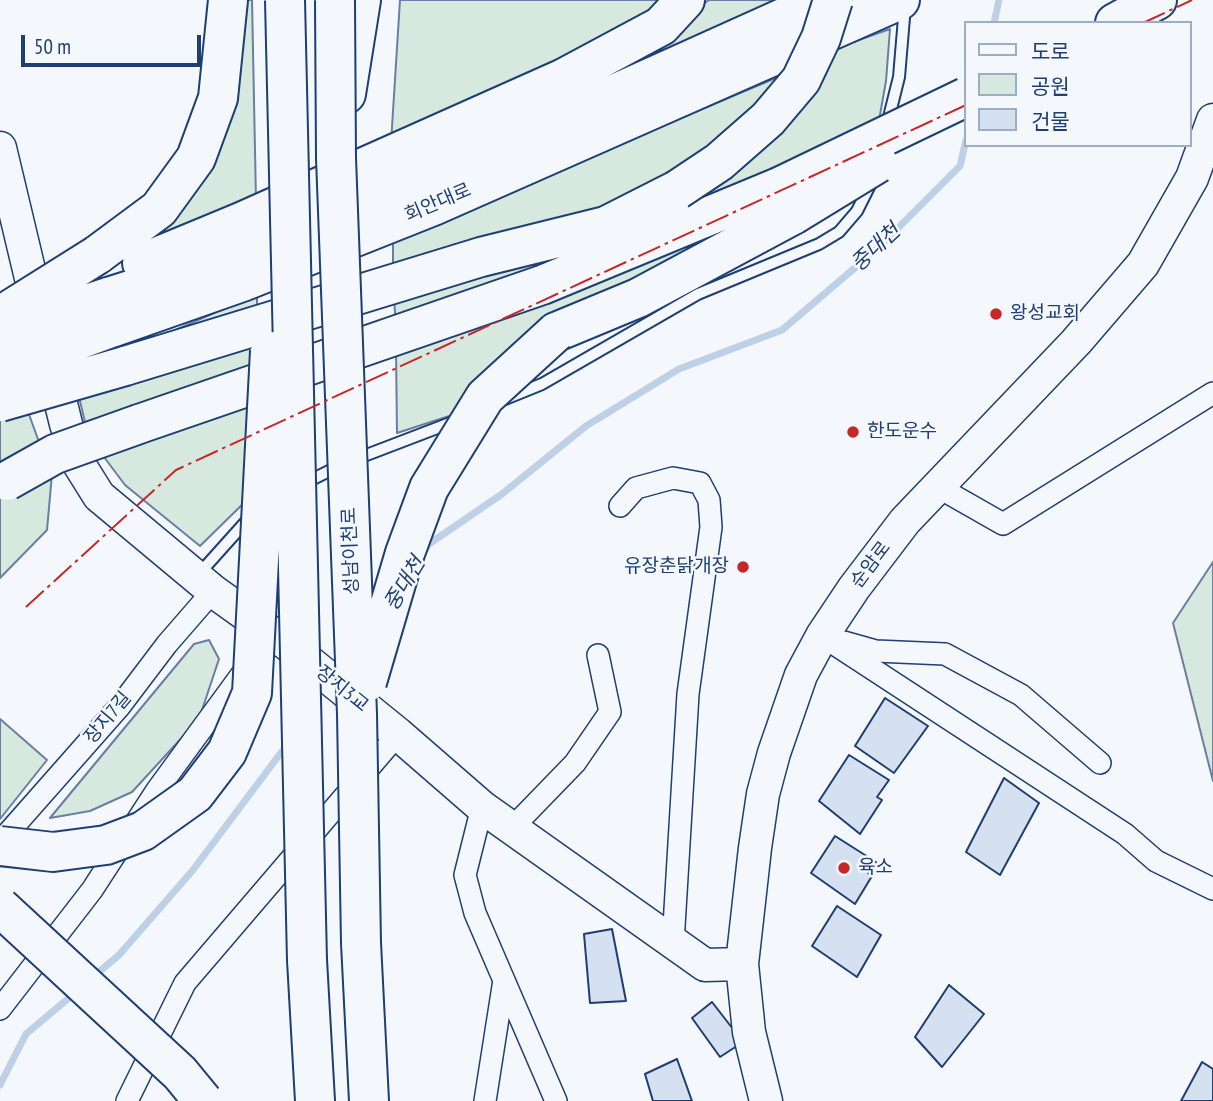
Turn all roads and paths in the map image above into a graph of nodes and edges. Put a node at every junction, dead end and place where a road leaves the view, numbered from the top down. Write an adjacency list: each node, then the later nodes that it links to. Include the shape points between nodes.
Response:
1 (228, 0): 17 (highway, via 218,98 196,158)
2 (285, 0): 10 (highway, bridge)
3 (335, 0): 15 (highway, 성남이천로, bridge)
4 (361, 0): 15 (highway, bridge)
5 (685, 0): 17 (highway, via 661,26 564,78 241,222)
6 (823, 0): 17 (highway, 회안대로, via 443,171 212,264)
7 (1157, 0): 9 (highway)
8 (876, 4): 17 (highway, 회안대로, via 433,206 242,282); 22 (highway, bridge, via 821,38 801,80 768,120 719,162 677,190 606,226 481,257); 25 (lane, via 899,77 871,185 839,232 698,294 541,384)
9 (1119, 21)
10 (286, 73): 37 (highway, bridge, via 253,693 227,752 195,794 143,831 106,845 53,852); 46 (highway, bridge)
11 (964, 98): 16 (highway, bridge)
12 (964, 111): 16 (highway, bridge)
13 (1213, 120): 24 (street, 순암로, via 1192,178 1143,264)
14 (0, 148): 28 (street, via 79,464 99,496)
15 (336, 158): 32 (highway, 성남이천로, bridge)
16 (786, 201): 23 (highway, bridge, via 55,454); 32 (highway, bridge, via 638,298 556,332 485,397 429,488)
17 (104, 290): 18 (highway, bridge); 19 (highway, 회안대로, bridge); 20 (highway, 회안대로, bridge)
18 (0, 317)
19 (0, 333)
20 (0, 369)
21 (1213, 393): 24 (street, via 1003,524)
22 (0, 402)
23 (4, 483)
24 (938, 487): 29 (street, 순암로, via 879,553)
25 (288, 491)
26 (278, 498): 28 (lane, via 247,519)
27 (620, 506): 40 (street, via 636,488 673,478 701,483 709,500 711,527 688,694)
28 (204, 584): 30 (street); 37 (street, 장지7길, via 167,644 120,706)
29 (822, 636): 34 (street, via 876,651 945,654 1021,695); 38 (street, via 1125,834 1156,861); 41 (street, 순암로, via 786,713 766,783)
30 (279, 638): 33 (street, 장지3교, bridge); 43 (street, via 157,790 92,890)
31 (598, 655): 36 (street, via 611,712 575,763)
32 (357, 714): 47 (highway, 성남이천로, bridge)
33 (398, 734): 35 (street, 장지3교); 44 (street, via 185,983)
34 (1100, 763)
35 (482, 807): 36 (street, 장지3교); 42 (street, via 465,875 475,913)
36 (512, 828): 40 (street, 장지3교)
37 (0, 844)
38 (1213, 889)
39 (0, 907): 45 (highway, bridge, via 180,1073)
40 (673, 943): 41 (street, 장지3교, via 705,965)
41 (742, 964): 50 (street, 순암로, via 749,1032)
42 (504, 980): 48 (street); 49 (street)
43 (0, 1009)
44 (127, 1101)
45 (203, 1101)
46 (314, 1101)
47 (369, 1101)
48 (485, 1101)
49 (556, 1101)
50 (766, 1101)

